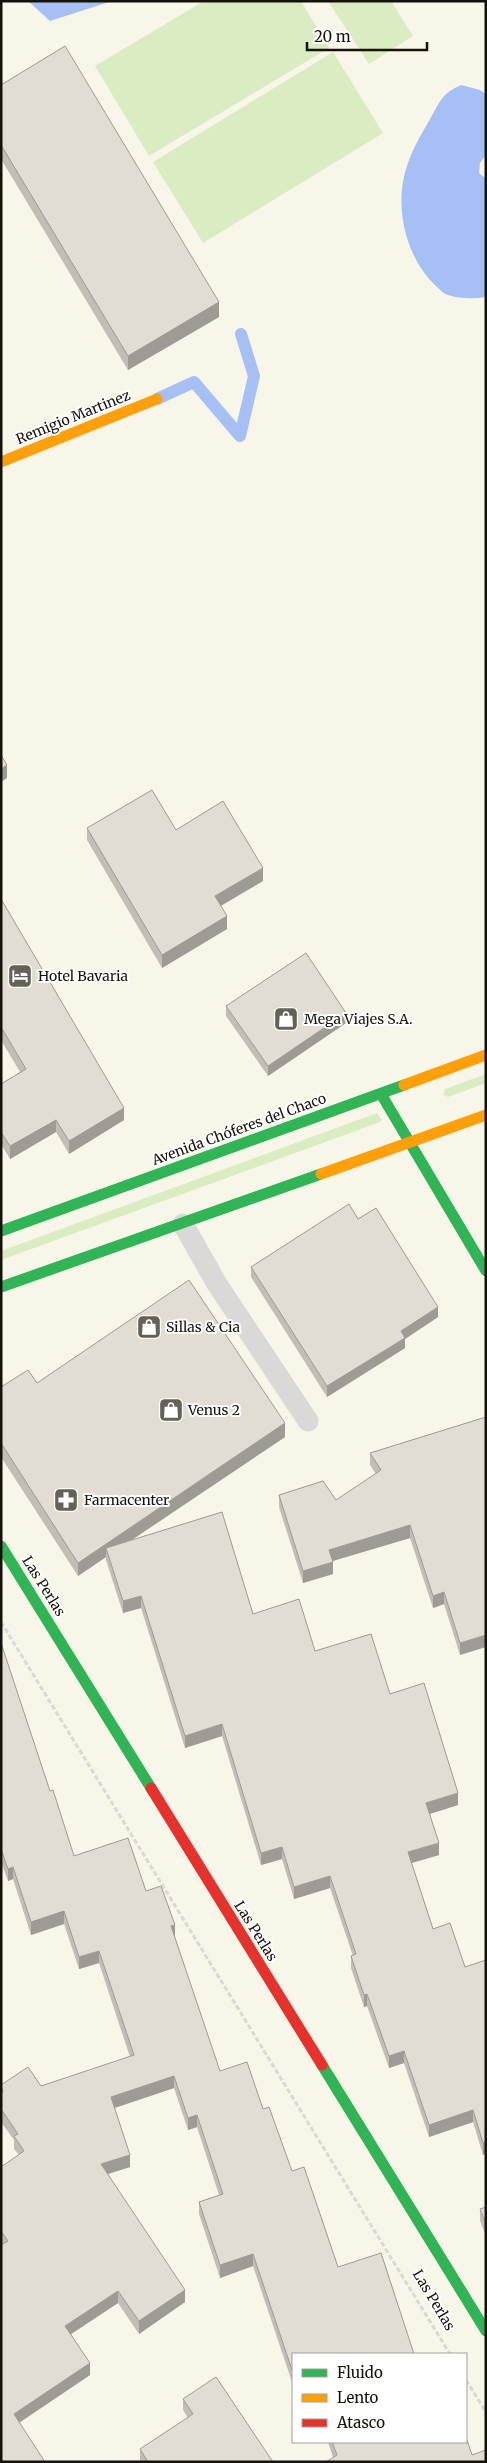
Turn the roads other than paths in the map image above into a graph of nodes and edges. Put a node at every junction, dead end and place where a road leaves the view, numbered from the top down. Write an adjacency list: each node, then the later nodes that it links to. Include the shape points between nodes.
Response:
1 (157, 399): 2 (street, Remigio Martinez)
2 (1, 462)
3 (486, 1055): 4 (street, Avenida Chóferes del Chaco)
4 (381, 1094): 6 (street); 8 (street, Avenida Chóferes del Chaco)
5 (486, 1115): 6 (street)
6 (409, 1144): 7 (street); 9 (street)
7 (183, 1224): 10 (street); 11 (lane, via 217,1284)
8 (1, 1231)
9 (486, 1271)
10 (1, 1287)
11 (308, 1421)
12 (1, 1546): 13 (street, Las Perlas)
13 (486, 2331)

